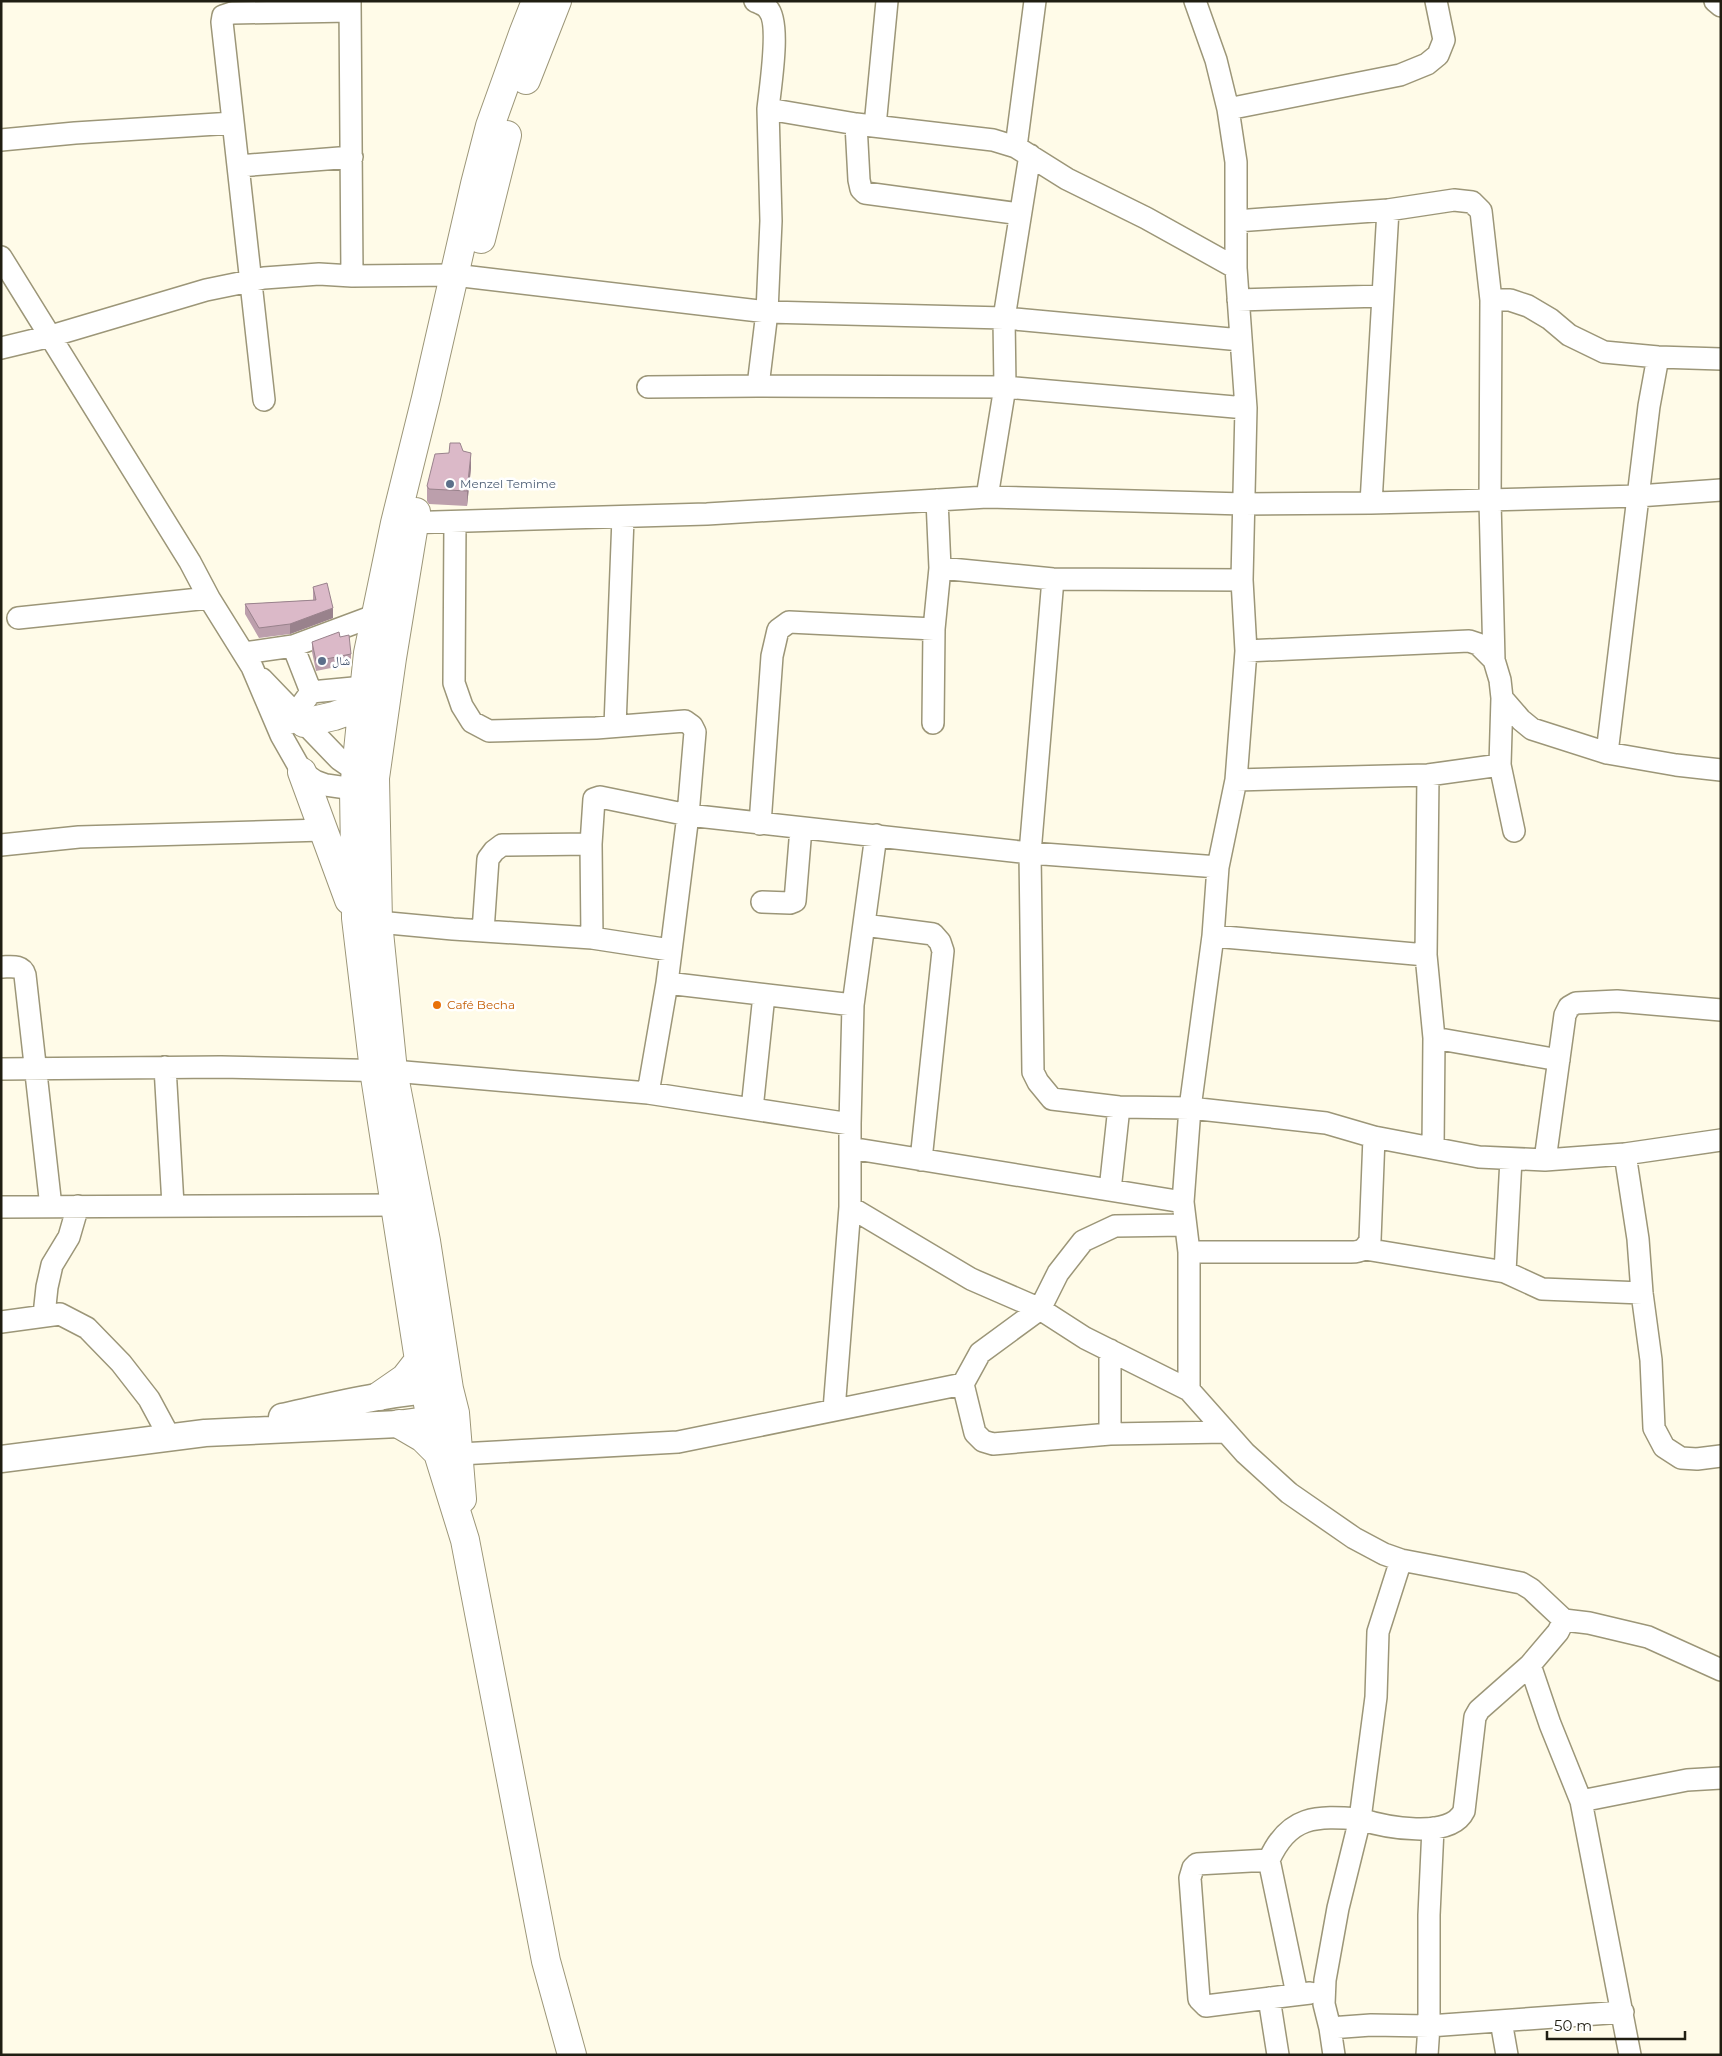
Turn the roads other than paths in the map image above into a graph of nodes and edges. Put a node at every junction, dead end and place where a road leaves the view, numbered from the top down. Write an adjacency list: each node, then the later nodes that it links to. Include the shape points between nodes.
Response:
1 (536, 1): 25 (highway, via 490,126 474,184)
2 (557, 1): 25 (highway, via 509,129)
3 (755, 1): 11 (street, via 768,7 775,28)
4 (886, 1): 14 (street)
5 (1035, 1): 16 (street)
6 (1195, 1): 12 (street, via 1216,60)
7 (1436, 1): 12 (street, via 1444,40 1438,55 1427,64 1400,75)
8 (1715, 1): 10 (street)
9 (350, 6): 13 (street, via 223,16); 17 (street)
10 (1721, 6)
11 (768, 109): 14 (street); 30 (street, via 772,221)
12 (1228, 110): 21 (street, via 1236,162)
13 (233, 123): 15 (street); 18 (street)
14 (865, 125): 16 (street, via 993,140); 20 (street, via 859,180 865,193)
15 (1, 140)
16 (1023, 151): 20 (street); 23 (street, via 1067,179)
17 (352, 157): 18 (street); 24 (street)
18 (239, 166): 26 (street)
19 (1388, 210): 21 (street); 27 (street); 29 (street, via 1454,200 1476,205 1481,211)
20 (1020, 214): 31 (street)
21 (1236, 221): 23 (street)
22 (1, 256): 32 (street)
23 (1236, 268): 28 (street)
24 (352, 276): 25 (street); 26 (street, via 319,274)
25 (462, 277): 30 (street); 51 (highway)
26 (252, 281): 32 (street, via 206,290); 40 (street)
27 (1383, 296): 28 (street); 47 (street)
28 (1238, 300): 33 (street)
29 (1491, 300): 35 (street, via 1510,300 1528,306 1569,335 1604,352); 46 (street)
30 (766, 312): 31 (street); 37 (street)
31 (1004, 318): 33 (street); 39 (street)
32 (51, 336): 34 (street); 55 (street)
33 (1240, 340): 41 (street)
34 (1, 348)
35 (1658, 357): 36 (street); 43 (street)
36 (1721, 360)
37 (758, 386): 38 (street); 39 (street)
38 (648, 387)
39 (1005, 388): 41 (street); 44 (street)
40 (264, 400)
41 (1246, 408): 48 (street)
42 (1721, 490): 43 (street)
43 (1638, 496): 46 (street); 69 (street)
44 (987, 497): 45 (street); 48 (street)
45 (937, 500): 49 (street); 52 (street)
46 (1490, 501): 47 (street); 62 (street)
47 (1371, 503): 48 (street)
48 (1244, 504): 54 (street)
49 (623, 518): 50 (street); 68 (street)
50 (455, 522): 51 (street); 68 (street, via 454,683 472,722 490,731)
51 (405, 523): 56 (highway)
52 (940, 568): 53 (street); 58 (street)
53 (1053, 579): 54 (street); 84 (street)
54 (1242, 580): 60 (street)
55 (209, 598): 57 (street); 61 (street)
56 (389, 610): 59 (street); 64 (highway, via 368,653); 75 (highway)
57 (18, 618)
58 (934, 629): 66 (street); 77 (street, via 789,622 778,630 772,656)
59 (293, 646): 61 (street); 63 (street)
60 (1246, 651): 62 (street, via 1469,641 1478,644); 74 (street)
61 (248, 660): 67 (street)
62 (1494, 660): 65 (street)
63 (311, 692): 64 (street); 67 (street)
64 (363, 696): 67 (highway, via 334,716); 75 (highway)
65 (1502, 698): 69 (street, via 1532,729); 70 (street)
66 (934, 723)
67 (293, 724): 72 (street); 75 (street)
68 (615, 726): 76 (street, via 685,721 692,726)
69 (1607, 753): 71 (street)
70 (1500, 765): 73 (street); 80 (street)
71 (1721, 770)
72 (302, 772): 75 (street, via 315,781); 79 (highway)
73 (1428, 775): 74 (street); 93 (street)
74 (1236, 780): 85 (street)
75 (365, 782): 87 (highway)
76 (688, 815): 77 (street); 82 (street, via 600,796 594,799); 92 (street)
77 (760, 824): 78 (street)
78 (801, 828): 81 (street); 86 (street, via 795,901)
79 (322, 830): 83 (street, via 79,837); 87 (highway)
80 (1514, 831)
81 (876, 835): 84 (street); 88 (street)
82 (591, 844): 89 (street, via 502,845 494,851 488,860); 91 (street)
83 (1, 845)
84 (1030, 853): 85 (street); 106 (street, via 1033,1072 1052,1099)
85 (1218, 867): 90 (street)
86 (762, 902)
87 (367, 920): 89 (street); 104 (highway)
88 (864, 925): 97 (street); 116 (street, via 933,934 943,951)
89 (483, 930): 91 (street)
90 (1213, 936): 93 (street); 107 (street)
91 (592, 938): 92 (street)
92 (670, 950): 95 (street)
93 (1426, 956): 99 (street)
94 (1, 967): 103 (street, via 19,967 24,971)
95 (667, 984): 96 (street); 105 (street)
96 (764, 994): 97 (street); 108 (street)
97 (853, 1005): 109 (street)
98 (1721, 1010): 100 (street, via 1617,1001 1576,1003 1565,1015)
99 (1434, 1038): 100 (street); 113 (street)
100 (1559, 1060): 117 (street)
101 (165, 1067): 103 (street); 104 (street); 120 (street)
102 (1, 1069): 103 (street)
103 (35, 1070): 124 (street)
104 (383, 1070): 105 (street); 121 (highway); 139 (highway, via 426,1240)
105 (648, 1093): 108 (street)
106 (1119, 1107): 107 (street); 118 (street)
107 (1190, 1108): 110 (street, via 1326,1124); 119 (street)
108 (752, 1109): 109 (street)
109 (850, 1124): 112 (street)
110 (1374, 1137): 113 (street); 127 (street, via 1370,1240)
111 (1721, 1140): 114 (street)
112 (850, 1148): 116 (street); 125 (street)
113 (1433, 1148): 115 (street)
114 (1625, 1154): 117 (street); 130 (street, via 1638,1239)
115 (1511, 1159): 117 (street); 129 (street)
116 (920, 1160): 118 (street)
117 (1545, 1160)
118 (1110, 1190): 119 (street)
119 (1183, 1202): 126 (street)
120 (173, 1204): 121 (street); 123 (street)
121 (396, 1205): 135 (highway)
122 (1, 1206): 124 (street)
123 (78, 1206): 124 (street); 132 (street, via 69,1237 52,1265)
124 (51, 1207)
125 (850, 1207): 131 (street, via 971,1279); 140 (street)
126 (1185, 1225): 128 (street); 131 (street, via 1115,1226 1083,1241 1058,1273)
127 (1365, 1249): 128 (street, via 1351,1252); 129 (street)
128 (1188, 1252): 137 (street)
129 (1505, 1272): 130 (street, via 1542,1289)
130 (1642, 1293): 147 (street, via 1651,1360 1654,1428 1664,1447 1681,1458)
131 (1040, 1309): 134 (street); 136 (street, via 980,1353)
132 (44, 1315): 133 (street); 145 (street, via 60,1314 87,1328 121,1363 149,1399)
133 (1, 1322)
134 (1110, 1350): 137 (street); 144 (street)
135 (419, 1360): 138 (highway, via 405,1378); 139 (highway)
136 (963, 1384): 140 (street); 144 (street, via 975,1433 983,1441 993,1444)
137 (1189, 1390): 142 (street)
138 (379, 1396): 139 (main road); 143 (main road)
139 (440, 1403): 141 (main road); 146 (highway)
140 (834, 1410): 146 (street, via 678,1442)
141 (399, 1424): 143 (main road); 146 (highway)
142 (1226, 1432): 144 (street); 149 (street, via 1289,1493 1354,1538)
143 (206, 1433): 145 (main road)
144 (1110, 1434)
145 (170, 1438): 148 (main road)
146 (449, 1454): 165 (highway, via 546,1961)
147 (1721, 1456)
148 (1, 1459)
149 (1401, 1560): 150 (street, via 1521,1583); 155 (street, via 1378,1632 1376,1697)
150 (1564, 1620): 151 (street); 152 (street, via 1648,1637)
151 (1530, 1665): 154 (street); 156 (street, via 1479,1710 1473,1724 1464,1811 1456,1821)
152 (1721, 1670)
153 (1721, 1778): 154 (street, via 1687,1780)
154 (1581, 1801): 161 (street)
155 (1360, 1819): 156 (street, via 1403,1829); 157 (street, via 1330,1817 1306,1820 1293,1826 1282,1837); 158 (street, via 1338,1908)
156 (1432, 1828): 163 (street)
157 (1269, 1860): 159 (street); 160 (street, via 1197,1864 1190,1878 1199,1999 1206,2006)
158 (1324, 1991): 159 (street); 164 (street)
159 (1297, 1994): 160 (street)
160 (1269, 1998): 166 (street)
161 (1623, 2012): 162 (street); 170 (street)
162 (1501, 2020): 163 (street); 169 (street)
163 (1429, 2026): 164 (street); 168 (street)
164 (1330, 2028): 167 (street)
165 (572, 2055)
166 (1278, 2055)
167 (1334, 2055)
168 (1427, 2055)
169 (1506, 2055)
170 (1630, 2055)

